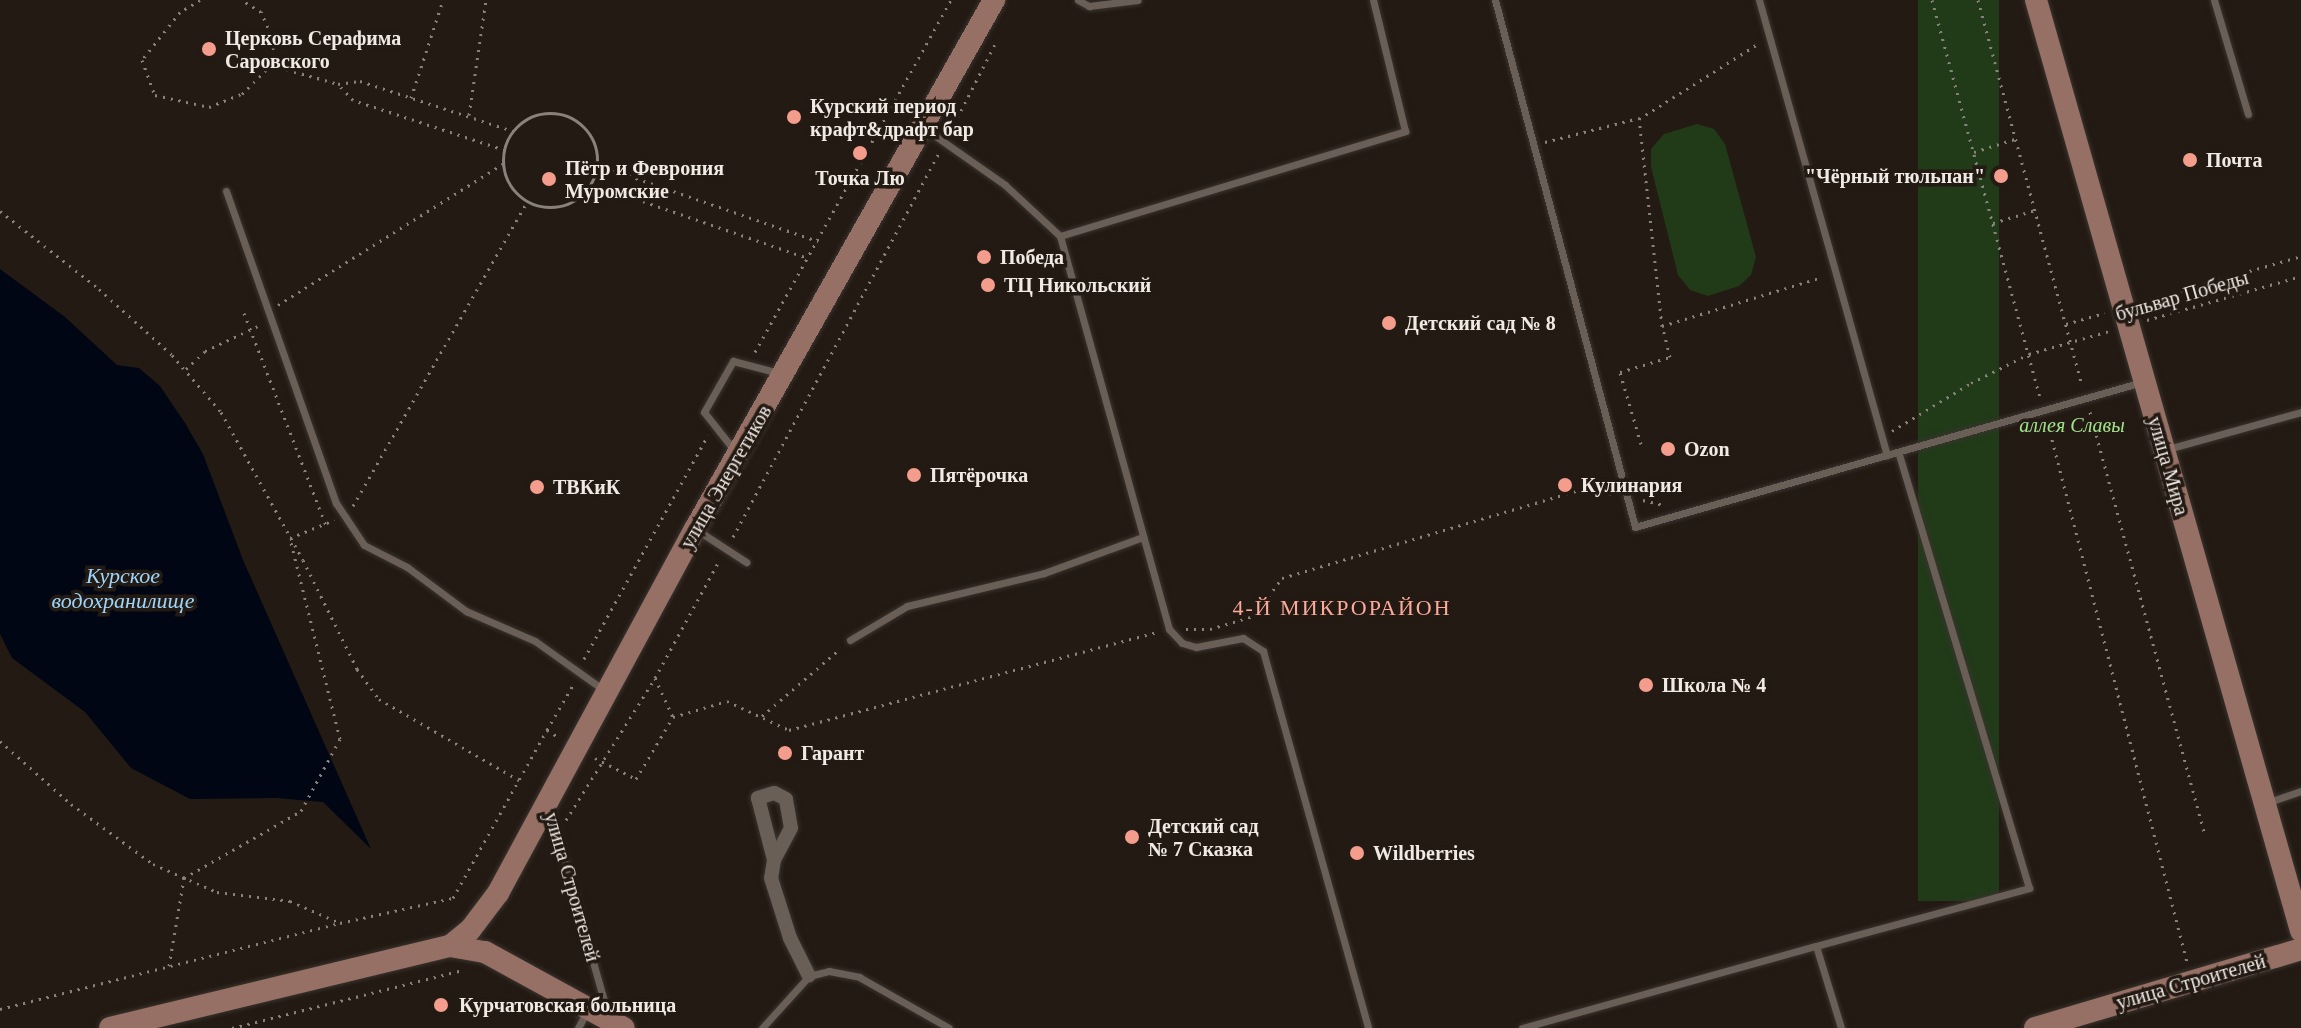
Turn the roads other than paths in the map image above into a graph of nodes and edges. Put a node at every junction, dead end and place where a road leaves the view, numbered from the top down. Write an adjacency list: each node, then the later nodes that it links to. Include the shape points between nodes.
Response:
1 (994, 0): 10 (main road, улица Энергетиков)
2 (1078, 0): 3 (lane, via 1089,6)
3 (1138, 0)
4 (1373, 0): 12 (lane, via 1405,131)
5 (1495, 0): 19 (lane, via 1635,527)
6 (1759, 0): 19 (lane)
7 (2036, 0): 14 (main road, улица Мира)
8 (2214, 0): 9 (lane)
9 (2248, 114)
10 (922, 127): 12 (lane, via 1005,185); 13 (main road, улица Энергетиков)
11 (226, 191): 24 (lane, via 343,514 364,545 407,567 466,611 535,641)
12 (1060, 236): 21 (lane)
13 (785, 374): 18 (main road, улица Энергетиков); 18 (lane, via 733,361 704,412)
14 (2144, 382): 16 (main road, улица Мира); 17 (lane)
15 (2301, 412): 16 (lane)
16 (2163, 450): 27 (main road, улица Мира)
17 (1898, 452): 19 (lane); 31 (lane, via 2029,888)
18 (738, 455): 20 (main road, улица Энергетиков)
19 (1887, 455)
20 (695, 529): 22 (lane); 24 (main road, улица Энергетиков)
21 (1143, 537): 23 (lane, via 1044,573 907,606); 39 (lane, via 1169,629 1182,643 1196,647 1243,638 1263,651)
22 (746, 562)
23 (850, 640)
24 (607, 692): 26 (main road, улица Энергетиков)
25 (2301, 791): 27 (lane)
26 (547, 800): 30 (main road, улица Энергетиков, via 498,893 470,930); 35 (lane, улица Строителей)
27 (2263, 804): 29 (main road, улица Мира)
28 (774, 860): 33 (street, via 771,878)
29 (2301, 931)
30 (450, 946): 34 (main road, улица Строителей, via 485,952); 36 (main road)
31 (1816, 946): 40 (lane); 41 (lane)
32 (2301, 949): 42 (main road, улица Строителей)
33 (809, 976): 37 (lane); 38 (lane, via 829,971 859,977)
34 (583, 1018): 35 (main road, улица Строителей)
35 (617, 1024)
36 (110, 1028)
37 (762, 1028)
38 (949, 1028)
39 (1368, 1028)
40 (1522, 1028)
41 (1841, 1028)
42 (2035, 1028)

